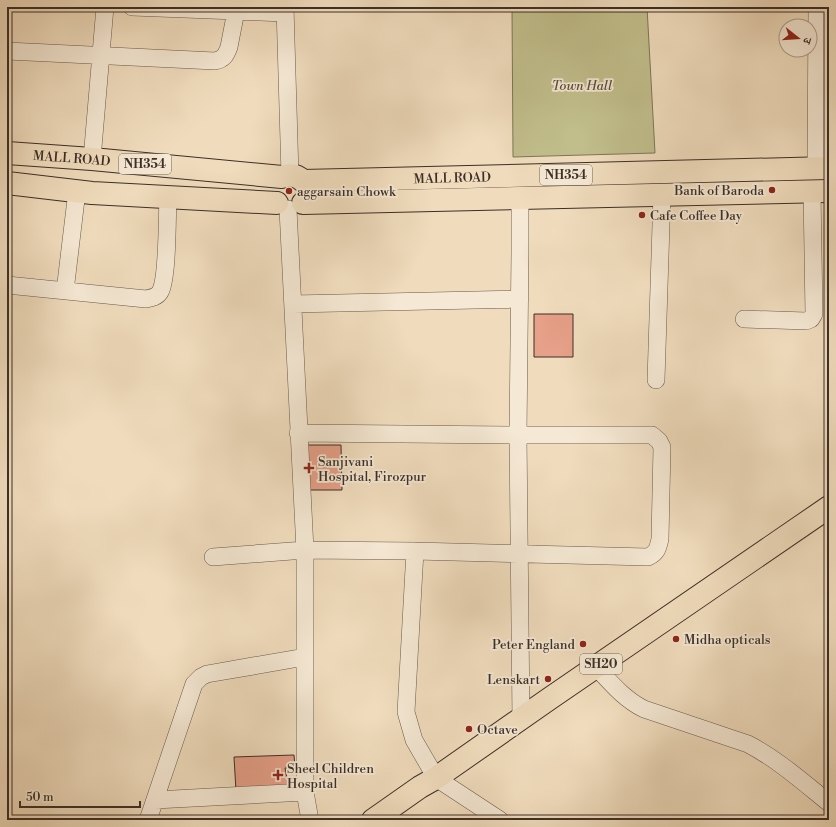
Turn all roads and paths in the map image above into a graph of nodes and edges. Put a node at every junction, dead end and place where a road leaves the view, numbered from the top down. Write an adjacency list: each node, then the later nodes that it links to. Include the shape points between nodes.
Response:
1 (105, 7): 7 (street)
2 (132, 7): 4 (street)
3 (285, 10): 4 (street); 11 (street)
4 (236, 11): 7 (street, via 230,47 221,60)
5 (821, 13): 10 (street)
6 (7, 51): 7 (street)
7 (100, 56): 9 (street)
8 (7, 153): 9 (main road, MALL ROAD / NH354)
9 (92, 159): 11 (main road, MALL ROAD / NH354)
10 (822, 168): 11 (main road, MALL ROAD / NH354)
11 (292, 178): 18 (main road, via 306,186 307,192 306,198); 18 (main road, via 278,180 273,189 275,199)
12 (7, 183): 13 (main road)
13 (77, 191): 16 (main road); 20 (street)
14 (821, 191): 15 (main road, NH354); 23 (street, via 814,314 811,319)
15 (662, 194): 17 (main road, NH354); 24 (street)
16 (168, 197): 18 (main road); 20 (street, via 164,277 159,293 146,299)
17 (520, 197): 18 (main road, NH354); 21 (street)
18 (290, 205): 22 (street)
19 (7, 286): 20 (street)
20 (65, 291)
21 (520, 299): 22 (street); 26 (street)
22 (293, 304): 25 (street)
23 (744, 319)
24 (656, 380)
25 (298, 432): 26 (street); 28 (street)
26 (518, 435): 30 (street); 30 (street, via 652,435 662,447 660,539 659,547 654,554 648,557)
27 (829, 507): 33 (main road, SH20)
28 (304, 550): 29 (street); 31 (street); 32 (street)
29 (415, 551): 30 (street); 35 (street, via 406,712 414,740)
30 (519, 554): 34 (street)
31 (213, 557)
32 (305, 657): 36 (street); 37 (street, via 201,677 194,684)
33 (596, 667): 34 (main road, SH20); 38 (street, via 632,703 760,750)
34 (521, 718): 35 (main road, SH20)
35 (436, 778): 41 (main road, SH20); 42 (street)
36 (305, 792): 37 (street); 40 (street)
37 (155, 800): 39 (street)
38 (829, 803)
39 (148, 820)
40 (310, 820)
41 (373, 820)
42 (500, 820)

